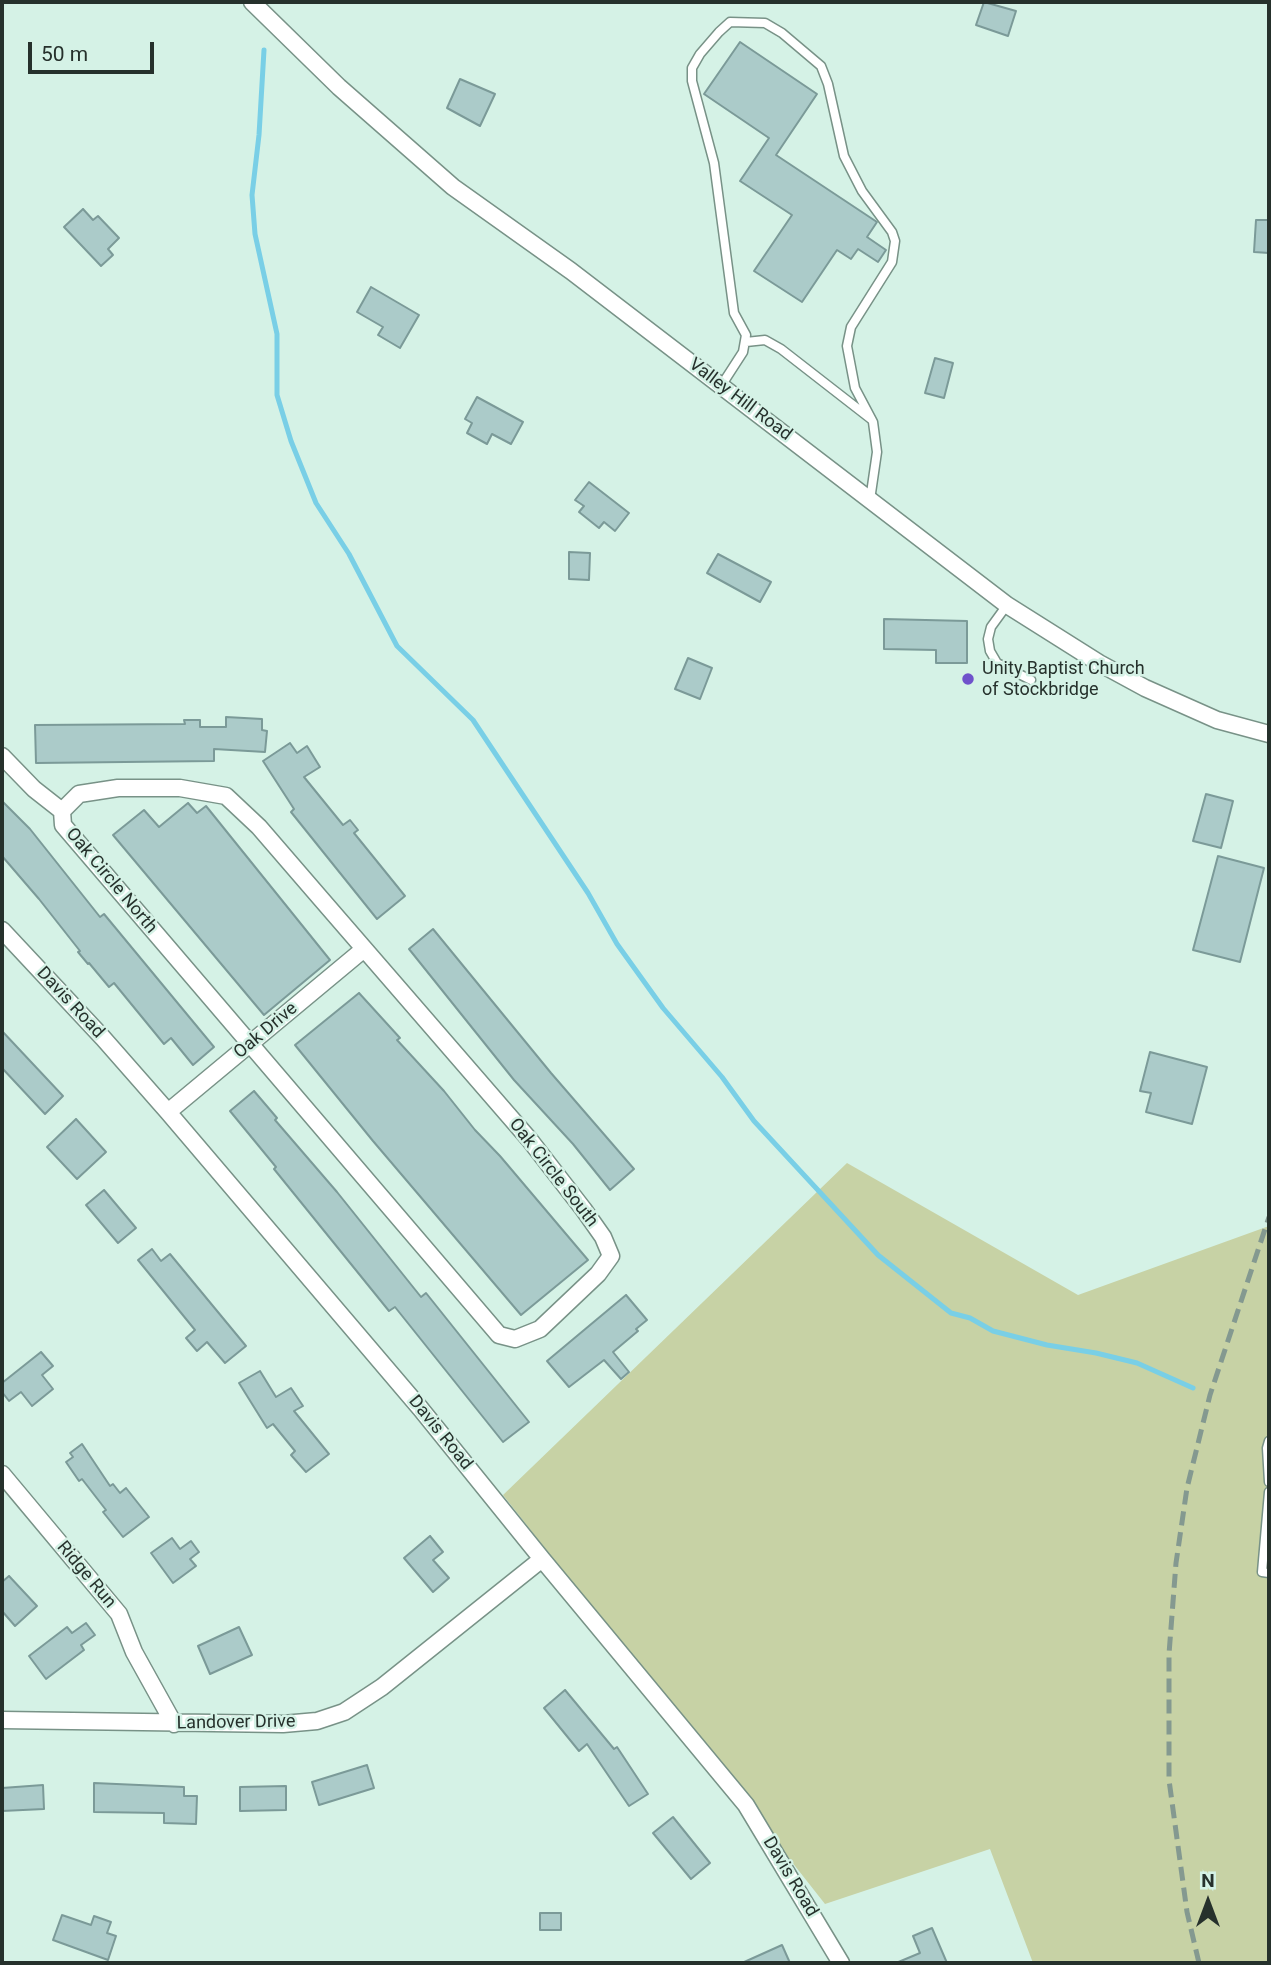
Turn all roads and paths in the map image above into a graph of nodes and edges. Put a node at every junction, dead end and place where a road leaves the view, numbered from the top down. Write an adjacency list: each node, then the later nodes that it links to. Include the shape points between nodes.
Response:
1 (252, 2): 3 (street, Valley Hill Road, via 339,87 453,187)
2 (746, 342): 3 (lane); 4 (lane, via 765,340 781,349); 4 (lane, via 747,335 734,313 714,163 692,68 699,54 730,22 746,21 765,23 782,33 821,66 844,156 895,241 892,262 851,327 847,346 855,388)
3 (721, 386): 5 (street, Valley Hill Road)
4 (873, 422): 5 (lane, via 877,452)
5 (870, 500): 6 (street, Valley Hill Road)
6 (1007, 605): 7 (lane, via 991,627 990,651 996,663); 8 (street, Valley Hill Road, via 1145,688 1217,720)
7 (1031, 680)
8 (1269, 734)
9 (2, 756): 10 (street)
10 (62, 811): 12 (street, Oak Circle North, via 79,794 118,788 180,788 226,796 259,827); 13 (street, Oak Circle North, via 62,825)
11 (2, 930): 14 (street, Davis Road)
12 (364, 949): 13 (street, Oak Drive); 13 (street, Oak Circle South, via 529,1139 603,1237 611,1256 540,1329 515,1339 499,1335)
13 (251, 1044): 14 (street, Oak Drive)
14 (168, 1112): 19 (street, Davis Road)
15 (1269, 1441): 17 (lane)
16 (2, 1474): 22 (street, Ridge Run, via 119,1614 134,1652)
17 (1269, 1482)
18 (1269, 1492): 20 (lane, via 1262,1572)
19 (542, 1559): 22 (street, Landover Drive, via 344,1712 317,1721 282,1724); 23 (street, Davis Road, via 747,1805)
20 (1269, 1573)
21 (2, 1720): 22 (street, Landover Drive)
22 (174, 1724)
23 (841, 1963)

